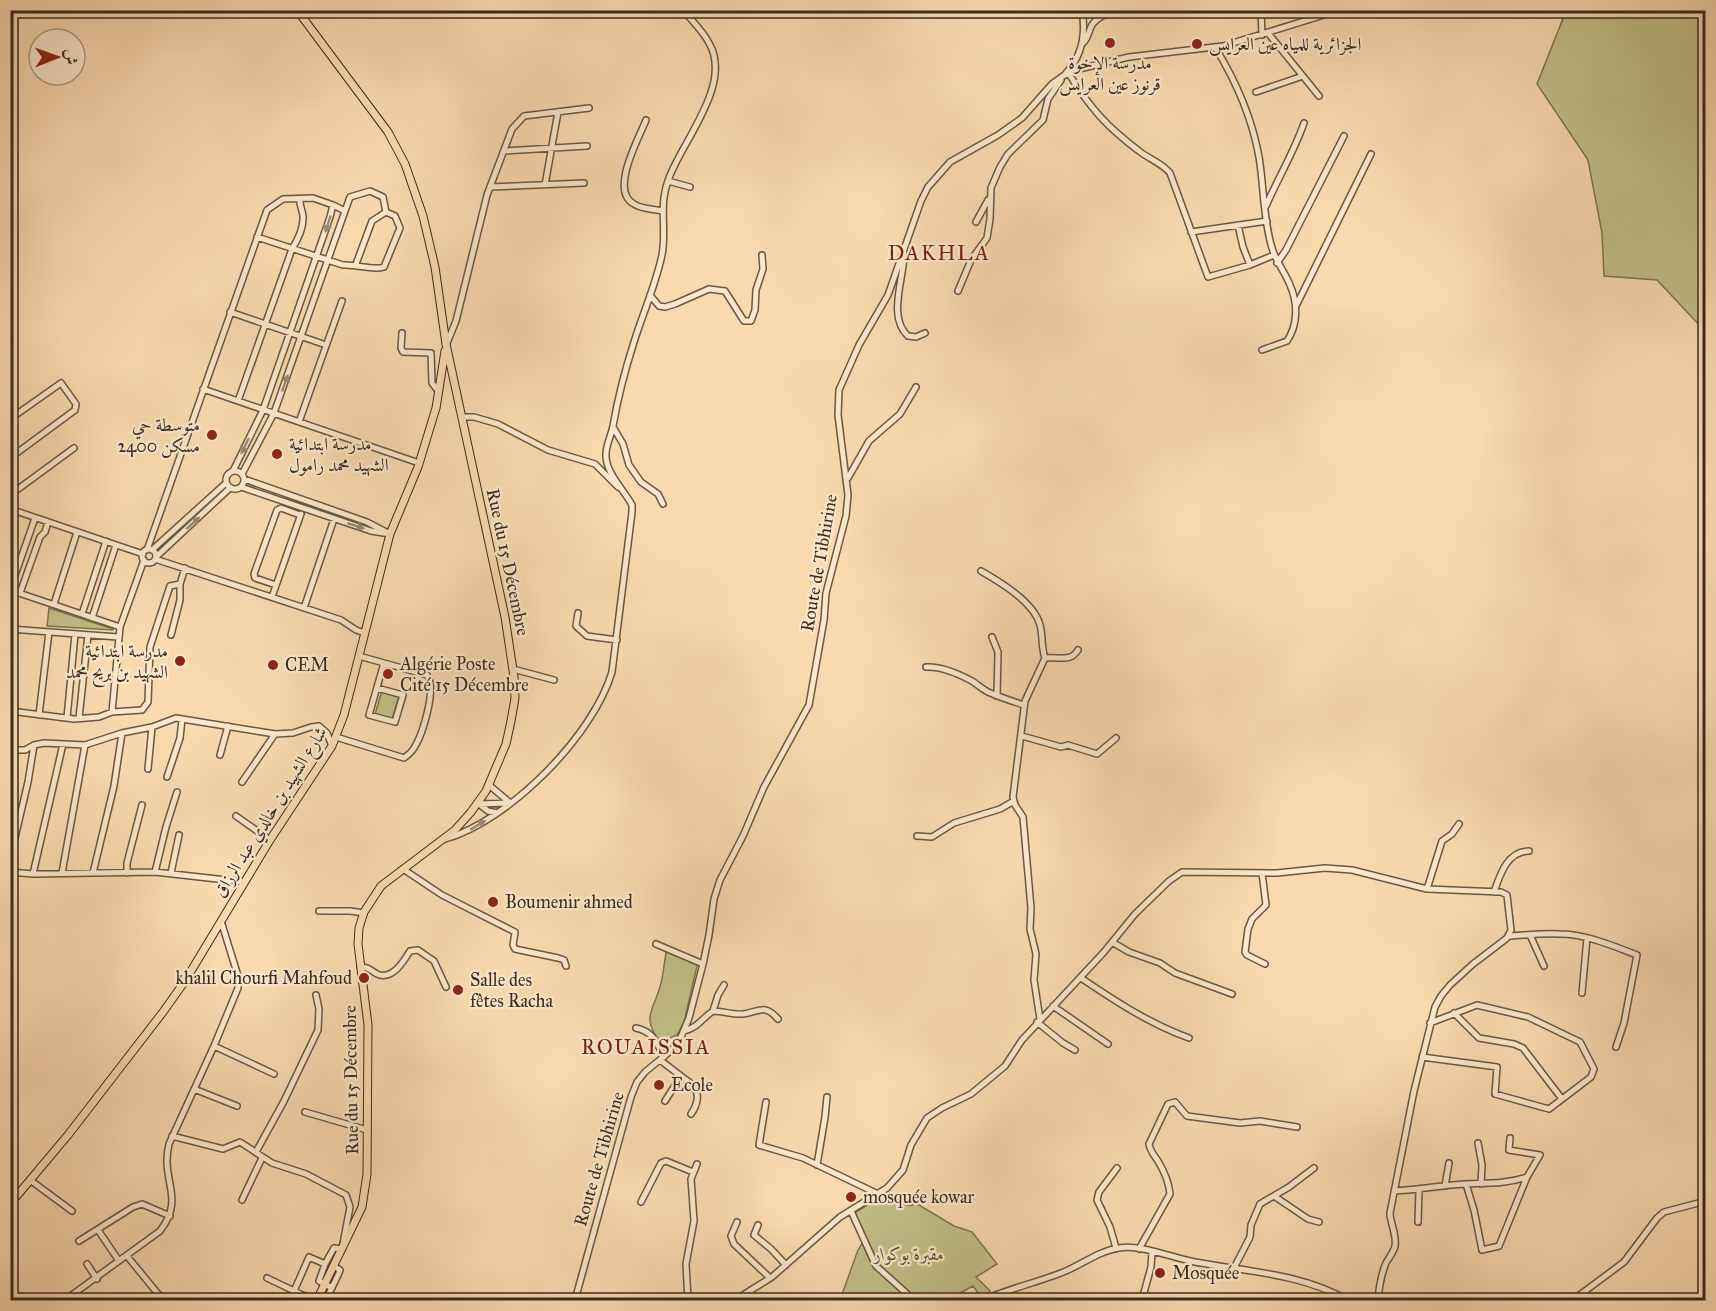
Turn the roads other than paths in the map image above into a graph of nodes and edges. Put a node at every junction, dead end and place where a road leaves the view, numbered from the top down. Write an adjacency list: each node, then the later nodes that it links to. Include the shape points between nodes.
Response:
1 (297, 10): 62 (main road, Rue du 15 Décembre, via 388,132 405,164 435,267)
2 (684, 10): 26 (street, via 714,53 714,81)
3 (1082, 10): 11 (street)
4 (1095, 10): 8 (street)
5 (1113, 10): 8 (street)
6 (1261, 10): 10 (street)
7 (1340, 10): 9 (street, Route de Tibhirine)
8 (1096, 20): 11 (street)
9 (1269, 33): 10 (street, Route de Tibhirine); 14 (street)
10 (1262, 35): 12 (street, Route de Tibhirine)
11 (1082, 43): 13 (street)
12 (1215, 47): 13 (street, Route de Tibhirine, via 1129,57); 34 (street, via 1228,68 1252,128)
13 (1066, 75): 31 (street, via 1048,99 1043,120 1008,154); 41 (street, via 1101,120 1170,172); 44 (street, Route de Tibhirine, via 1022,118 950,162 928,187)
14 (1303, 76): 15 (street); 16 (street)
15 (1256, 92)
16 (1319, 96)
17 (589, 108): 18 (street)
18 (558, 112): 23 (street); 24 (street, via 524,116 512,129)
19 (646, 120): 36 (street, via 625,174 624,188 631,204)
20 (1304, 123): 34 (street)
21 (1344, 136): 49 (street)
22 (587, 146): 23 (street)
23 (550, 148): 24 (street); 28 (street)
24 (504, 151): 30 (street)
25 (1371, 154): 55 (street)
26 (668, 181): 29 (street); 36 (street)
27 (584, 183): 28 (street)
28 (545, 185): 30 (street)
29 (690, 186)
30 (490, 187): 62 (street, via 456,321)
31 (990, 196): 39 (street); 52 (street, via 987,238 971,260)
32 (300, 199): 33 (street, via 313,198); 42 (street, via 284,200 267,210); 43 (street, via 304,217)
33 (333, 205): 35 (street); 47 (street, one-way to 47)
34 (1265, 208): 38 (street)
35 (345, 211): 37 (street, via 350,197 370,191 383,197); 48 (street)
36 (662, 211): 53 (street, via 663,251)
37 (386, 212): 50 (street, via 372,221); 50 (street, via 395,216 400,228 384,267)
38 (1267, 221): 40 (street); 46 (street)
39 (976, 222)
40 (1238, 225): 41 (street); 51 (street)
41 (1191, 232): 51 (street, via 1208,278)
42 (257, 237): 43 (street); 56 (street)
43 (292, 249): 47 (street); 57 (street)
44 (904, 250): 60 (street, via 898,289 902,331 916,337); 80 (street, Route de Tibhirine, via 888,295 839,390 837,415)
45 (762, 255): 53 (street, via 763,270 751,321 744,321 725,291 710,289 664,307)
46 (1274, 255): 49 (street); 51 (street)
47 (316, 257): 48 (street); 58 (street)
48 (328, 261): 50 (street, via 343,266); 61 (street)
49 (1277, 262): 55 (street, via 1290,285)
50 (356, 264)
51 (1250, 265)
52 (958, 291)
53 (650, 295): 74 (street, via 619,394)
54 (342, 301): 63 (street)
55 (1295, 307): 64 (street, via 1296,324 1287,341)
56 (230, 312): 57 (street); 66 (street)
57 (265, 324): 58 (street); 68 (street)
58 (290, 333): 61 (street); 69 (street)
59 (402, 333): 67 (street, via 404,352 431,354 432,383)
60 (925, 333)
61 (301, 337): 63 (street); 70 (street, one-way to 61)
62 (446, 344): 67 (main road, شارع الشهيد بن خالدي عبد الرزاق); 71 (main road, Rue du 15 Décembre)
63 (326, 345): 73 (street)
64 (1262, 350)
65 (916, 387): 80 (street, via 908,405 869,441)
66 (203, 389): 68 (street); 96 (street)
67 (440, 394): 77 (main road, شارع الشهيد بن خالدي عبد الرزاق)
68 (238, 401): 69 (street)
69 (263, 410): 70 (street); 78 (street, one-way to 78)
70 (274, 414): 73 (street); 79 (street)
71 (462, 417): 83 (street, via 498,424 549,450 595,464); 127 (main road, Rue du 15 Décembre)
72 (10, 419): 76 (street, via 61,383 76,404 75,410)
73 (299, 422): 77 (street)
74 (613, 427): 83 (street, via 606,459); 85 (street, via 629,465)
75 (74, 448): 84 (street)
76 (10, 458)
77 (419, 463): 93 (main road, شارع الشهيد بن خالدي عبد الرزاق)
78 (233, 471): 79 (street); 81 (street, via 228,474)
79 (243, 476): 82 (street); 93 (street, via 368,522)
80 (847, 479): 190 (street, Route de Tibhirine, via 846,516 826,593 809,705 720,880)
81 (228, 485): 82 (street); 96 (street); 97 (street, one-way to 81)
82 (241, 487): 86 (street)
83 (624, 491): 120 (street, via 632,512)
84 (10, 495)
85 (663, 504)
86 (303, 508): 88 (street); 90 (street)
87 (10, 509): 89 (street)
88 (300, 515): 102 (street); 102 (street, via 277,510 254,574 255,578)
89 (35, 518): 91 (street); 100 (street)
90 (334, 519): 93 (street, one-way to 93); 107 (street)
91 (48, 522): 92 (street); 104 (street)
92 (77, 532): 94 (street); 106 (street)
93 (390, 534): 114 (main road, شارع الشهيد بن خالدي عبد الرزاق)
94 (106, 541): 95 (street); 109 (street)
95 (116, 545): 96 (street); 110 (street)
96 (146, 553): 97 (street); 97 (street, via 150,563); 111 (street)
97 (155, 558): 98 (street)
98 (185, 568): 101 (street); 105 (street)
99 (981, 571): 124 (street, via 1004,584 1038,618)
100 (10, 582)
101 (180, 584): 117 (street); 134 (street, via 170,586 150,646 148,702 142,710)
102 (276, 585): 105 (street)
103 (10, 590): 104 (street)
104 (20, 593): 106 (street)
105 (272, 597): 107 (street)
106 (54, 604): 109 (street)
107 (304, 609): 114 (street, via 341,620)
108 (578, 613): 120 (street, via 576,626 587,636)
109 (82, 614): 110 (street)
110 (92, 618): 111 (street)
111 (120, 627): 118 (street)
112 (12, 629): 113 (street); 121 (street)
113 (49, 632): 115 (street); 135 (street)
114 (365, 633): 123 (main road, شارع الشهيد بن خالدي عبد الرزاق)
115 (75, 634): 116 (street); 136 (street)
116 (88, 634): 118 (street); 137 (street)
117 (171, 635)
118 (118, 637): 134 (street)
119 (992, 637): 130 (street, via 998,652)
120 (617, 640): 158 (street, via 607,688 594,711 553,766)
121 (11, 650): 131 (street)
122 (1078, 650): 124 (street, via 1069,659)
123 (359, 656): 125 (street); 144 (main road, شارع الشهيد بن خالدي عبد الرزاق)
124 (1046, 658): 132 (street)
125 (384, 663): 129 (street); 144 (street, via 427,675 431,681 420,737 413,750 404,758)
126 (926, 667): 130 (street, via 935,666 973,681)
127 (513, 669): 128 (street); 155 (main road, Rue du 15 Décembre, via 515,698 511,721)
128 (554, 680)
129 (377, 688): 129 (street, via 369,715 395,722 403,694)
130 (997, 696): 132 (street)
131 (10, 700)
132 (1024, 705): 143 (street)
133 (10, 711): 135 (street)
134 (112, 712): 137 (street)
135 (39, 715): 136 (street)
136 (67, 718): 137 (street)
137 (80, 718)
138 (182, 719): 139 (street); 140 (street); 153 (street)
139 (228, 726): 142 (street); 151 (street)
140 (152, 727): 141 (street); 152 (street)
141 (122, 733): 148 (street); 174 (street)
142 (275, 734): 149 (street, via 319,726); 154 (street)
143 (1022, 736): 145 (street, via 1097,754); 157 (street)
144 (336, 737): 149 (main road, شارع الشهيد بن خالدي عبد الرزاق)
145 (1116, 738)
146 (34, 744): 147 (street); 150 (street, via 25,750); 169 (street)
147 (63, 744): 148 (street); 178 (street)
148 (86, 745): 173 (street)
149 (332, 746): 166 (main road, شارع الشهيد بن خالدي عبد الرزاق)
150 (10, 750)
151 (220, 755)
152 (148, 769)
153 (167, 777)
154 (242, 783)
155 (489, 785): 158 (street); 159 (main road, Rue du 15 Décembre)
156 (177, 792): 172 (street)
157 (1014, 801): 165 (street, via 954,823 932,837); 205 (street, via 1023,817)
158 (510, 803): 159 (street); 161 (street)
159 (477, 804): 161 (street); 167 (main road, Rue du 15 Décembre)
160 (142, 805): 175 (street)
161 (497, 813): 167 (street, one-way to 161, via 465,833)
162 (236, 816): 166 (street)
163 (1459, 824): 180 (street, via 1442,841)
164 (179, 835): 176 (street)
165 (917, 836)
166 (270, 840): 179 (main road, شارع الشهيد بن خالدي عبد الرزاق)
167 (442, 840): 170 (main road, Rue du 15 Décembre)
168 (1529, 851): 181 (street, via 1504,865)
169 (10, 859)
170 (404, 869): 183 (main road, Rue du 15 Décembre, via 381,886); 192 (street, via 442,896 515,932 516,949 564,960)
171 (10, 872): 178 (street)
172 (155, 872): 175 (street); 176 (street)
173 (62, 873): 174 (street); 178 (street)
174 (93, 873): 175 (street)
175 (127, 873)
176 (171, 873): 179 (street)
177 (1262, 873): 180 (street, via 1352,870); 188 (street, via 1182,872 1135,914); 191 (street, via 1266,905 1252,919 1245,952)
178 (33, 874)
179 (244, 882): 184 (main road, شارع الشهيد بن خالدي عبد الرزاق)
180 (1427, 889): 181 (street)
181 (1494, 892): 186 (street, via 1507,895)
182 (319, 911): 183 (street)
183 (364, 913): 194 (main road, Rue du 15 Décembre, via 358,944)
184 (221, 921): 211 (street, via 238,988); 240 (main road, شارع الشهيد بن خالدي عبد الرزاق, via 163,1012)
185 (1530, 935): 186 (street); 187 (street, via 1560,933); 193 (street)
186 (1508, 936): 206 (street, via 1450,985)
187 (1587, 938): 198 (street); 212 (street, via 1637,955 1627,1013)
188 (1112, 942): 195 (street); 199 (street, via 1174,973)
189 (656, 944): 190 (street)
190 (703, 964): 208 (street, Route de Tibhirine)
191 (1265, 964)
192 (566, 966)
193 (1544, 966)
194 (360, 967): 197 (street, via 386,975 404,962 410,951 418,950 434,961); 227 (main road, Rue du 15 Décembre, via 368,1025)
195 (1081, 978): 201 (street); 209 (street, via 1123,1007)
196 (724, 985): 202 (street)
197 (446, 987)
198 (1582, 993)
199 (1232, 994)
200 (316, 995): 231 (street, via 318,1030)
201 (1053, 1006): 205 (street); 210 (street)
202 (713, 1011): 204 (street, via 742,1015 769,1010); 208 (street, via 698,1026)
203 (1454, 1013): 206 (street); 220 (street, via 1479,1038 1514,1044 1527,1052); 220 (street, via 1477,1005 1528,1017 1580,1042 1593,1073)
204 (778, 1019)
205 (1039, 1021): 213 (street); 246 (street, via 1005,1066 971,1094 927,1118 903,1170)
206 (1430, 1023): 214 (street)
207 (636, 1028): 215 (street, via 651,1035)
208 (684, 1031): 215 (street, Route de Tibhirine)
209 (1189, 1038)
210 (1108, 1044)
211 (214, 1046): 216 (street); 218 (street)
212 (1616, 1047)
213 (1075, 1050)
214 (1422, 1057): 220 (street, via 1497,1067 1495,1094 1549,1109); 245 (street)
215 (662, 1059): 217 (street); 282 (street, Route de Tibhirine, via 645,1072 631,1097)
216 (274, 1074)
217 (681, 1076): 221 (street); 225 (street, via 697,1091)
218 (194, 1089): 223 (street); 228 (street)
219 (826, 1097): 235 (street)
220 (1562, 1099)
221 (665, 1101)
222 (766, 1102): 235 (street, via 759,1145)
223 (237, 1106)
224 (305, 1112): 227 (street)
225 (691, 1114)
226 (1297, 1127): 264 (street, via 1187,1116 1175,1102 1168,1104 1149,1147 1161,1166 1170,1194)
227 (367, 1130): 263 (main road, Rue du 15 Décembre, via 365,1193)
228 (172, 1136): 231 (street, via 222,1149 240,1142); 255 (street, via 166,1158 173,1206)
229 (1510, 1138): 239 (street, via 1509,1150 1540,1155)
230 (1479, 1143): 242 (street)
231 (256, 1152): 232 (street)
232 (262, 1158): 248 (street); 263 (street, via 306,1174 346,1195 350,1207)
233 (1449, 1163): 243 (street)
234 (697, 1164): 238 (street)
235 (817, 1165): 246 (street)
236 (1117, 1168): 262 (street, via 1097,1200)
237 (1314, 1168): 247 (street)
238 (693, 1172): 250 (street, via 666,1161 661,1163); 283 (street, via 693,1230 686,1264)
239 (1527, 1177): 241 (street, via 1499,1246 1482,1250); 242 (street)
240 (30, 1180): 252 (main road, شارع الشهيد بن خالدي عبد الرزاق); 253 (street)
241 (1466, 1184): 242 (street); 243 (street)
242 (1481, 1184)
243 (1445, 1186): 244 (street)
244 (1419, 1190): 245 (street); 258 (street)
245 (1394, 1191): 290 (street, via 1390,1222 1394,1249 1380,1280)
246 (875, 1196): 251 (street); 254 (street)
247 (1274, 1196): 257 (street); 271 (street, via 1260,1204 1250,1237)
248 (242, 1200)
249 (1706, 1201): 291 (street, via 1664,1212 1624,1262)
250 (640, 1202)
251 (911, 1202)
252 (10, 1204)
253 (72, 1211)
254 (851, 1211): 270 (street); 286 (street, via 876,1266)
255 (170, 1216): 260 (street, via 142,1204); 266 (street, via 160,1231)
256 (736, 1222): 273 (street, via 731,1236 734,1244)
257 (1319, 1222)
258 (1418, 1222)
259 (758, 1225): 270 (street, via 754,1235)
260 (98, 1230): 261 (street); 267 (street)
261 (79, 1242)
262 (1116, 1248): 264 (street); 287 (street, via 1059,1274)
263 (342, 1249): 269 (street, via 334,1248); 275 (main road, Rue du 15 Décembre)
264 (1139, 1249): 265 (street)
265 (1152, 1252): 271 (street); 288 (street)
266 (127, 1256): 267 (street); 279 (street)
267 (119, 1261): 274 (street)
268 (87, 1264): 274 (street)
269 (325, 1264): 275 (street, via 319,1281); 277 (street, via 309,1257)
270 (786, 1265): 273 (street)
271 (1234, 1268): 289 (street, via 1297,1278)
272 (267, 1278): 277 (street)
273 (770, 1278): 276 (street)
274 (97, 1279): 278 (street)
275 (329, 1286): 280 (main road, Rue du 15 Décembre); 281 (street)
276 (751, 1290): 284 (street); 285 (street)
277 (294, 1291): 280 (street)
278 (65, 1300)
279 (163, 1300)
280 (315, 1300)
281 (326, 1300)
282 (575, 1300)
283 (688, 1300)
284 (735, 1300)
285 (752, 1300)
286 (914, 1300)
287 (983, 1300)
288 (1142, 1300)
289 (1348, 1300)
290 (1378, 1300)
291 (1573, 1300)

